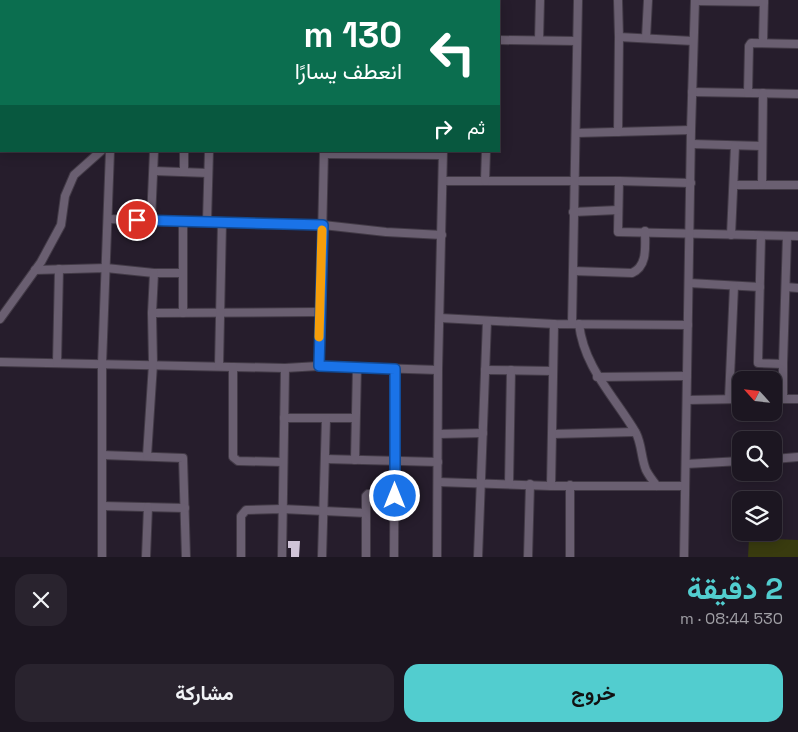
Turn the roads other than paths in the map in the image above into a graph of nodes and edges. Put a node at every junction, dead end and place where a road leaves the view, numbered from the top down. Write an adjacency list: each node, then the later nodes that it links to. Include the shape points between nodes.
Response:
1 (540, 0): 10 (street)
2 (578, 0): 11 (street)
3 (619, 0): 7 (street)
4 (648, 0): 8 (street)
5 (694, 1): 6 (street); 12 (street)
6 (764, 1): 13 (street)
7 (619, 37): 8 (street); 20 (street)
8 (646, 38): 12 (street)
9 (500, 40): 10 (street)
10 (539, 40): 11 (street)
11 (577, 41): 21 (street)
12 (693, 41): 15 (street)
13 (763, 42): 14 (street); 16 (street, via 750,45)
14 (798, 44)
15 (692, 92): 16 (street); 19 (street)
16 (748, 92): 17 (street)
17 (764, 93): 18 (street); 24 (street)
18 (798, 94)
19 (691, 130): 20 (street); 22 (street)
20 (618, 132): 21 (street)
21 (576, 133): 39 (street)
22 (692, 144): 23 (street); 40 (street)
23 (735, 146): 24 (street); 41 (street)
24 (762, 146): 42 (street)
25 (100, 152): 61 (street, via 81,167 72,180 65,196 61,225)
26 (110, 152): 46 (street)
27 (154, 152): 33 (street)
28 (184, 152): 34 (street)
29 (209, 152): 35 (street)
30 (486, 152): 37 (street)
31 (324, 153): 32 (street); 51 (street)
32 (442, 153): 36 (street)
33 (154, 171): 34 (street); 47 (street)
34 (184, 172): 35 (street)
35 (208, 173): 49 (street)
36 (443, 181): 37 (street); 54 (street)
37 (485, 181): 39 (street)
38 (619, 181): 39 (street); 40 (street); 44 (street)
39 (576, 182): 45 (street)
40 (691, 183): 53 (street)
41 (734, 185): 42 (street); 55 (street)
42 (762, 185): 43 (street)
43 (798, 185)
44 (618, 210): 45 (street); 52 (street, via 618,231)
45 (573, 212): 62 (street)
46 (108, 219): 47 (street); 59 (street)
47 (151, 220): 48 (street)
48 (183, 221): 49 (street); 64 (street)
49 (207, 222): 50 (street)
50 (222, 222): 51 (street); 73 (street)
51 (323, 225): 54 (street); 70 (street)
52 (645, 231): 53 (street); 62 (street, via 643,260 636,271)
53 (689, 232): 55 (street); 65 (street)
54 (442, 235): 74 (street)
55 (731, 235): 56 (street)
56 (761, 236): 57 (street); 67 (street)
57 (787, 236): 58 (street); 68 (street)
58 (798, 236)
59 (106, 268): 60 (street); 63 (street); 82 (street)
60 (59, 269): 61 (street); 81 (street)
61 (35, 270): 75 (street)
62 (573, 271): 78 (street)
63 (154, 273): 64 (street); 71 (street)
64 (182, 273): 72 (street)
65 (689, 283): 66 (street); 79 (street)
66 (734, 286): 67 (street); 97 (street)
67 (760, 287): 84 (street, via 758,363)
68 (786, 287): 69 (street); 84 (street)
69 (798, 288)
70 (320, 312): 73 (street); 86 (street)
71 (152, 313): 72 (street); 83 (street)
72 (183, 313): 73 (street)
73 (220, 313): 85 (street)
74 (440, 318): 76 (street); 91 (street)
75 (0, 319)
76 (487, 321): 77 (street); 92 (street)
77 (554, 324): 78 (street); 94 (street)
78 (576, 324): 79 (street); 96 (street)
79 (688, 325): 95 (street)
80 (0, 362): 81 (street)
81 (57, 363): 82 (street)
82 (102, 364): 83 (street); 108 (street)
83 (153, 364): 85 (street); 109 (street)
84 (783, 364): 98 (street)
85 (219, 366): 87 (street)
86 (319, 366): 88 (street); 89 (street)
87 (233, 367): 89 (street); 116 (street, via 233,457 235,460)
88 (357, 367): 90 (street); 102 (street)
89 (285, 368): 101 (street)
90 (395, 369): 91 (street); 114 (street)
91 (438, 370): 105 (street)
92 (485, 370): 93 (street); 106 (street)
93 (511, 370): 94 (street); 121 (street)
94 (553, 371): 107 (street)
95 (687, 376): 96 (street); 99 (street)
96 (597, 377): 104 (street)
97 (729, 399): 99 (street)
98 (783, 399): 100 (street)
99 (687, 400): 118 (street)
100 (798, 400)
101 (284, 418): 103 (street); 116 (street)
102 (355, 418): 103 (street); 113 (street)
103 (326, 419): 112 (street)
104 (635, 432): 107 (street); 125 (street, via 646,471)
105 (438, 434): 106 (street); 117 (street)
106 (483, 434): 120 (street)
107 (552, 434): 124 (street)
108 (102, 455): 109 (street); 128 (street)
109 (147, 456): 130 (street, via 183,458)
110 (798, 457): 111 (street)
111 (782, 458)
112 (325, 459): 113 (street); 132 (street)
113 (355, 460): 114 (street)
114 (395, 461): 117 (street); 127 (street)
115 (732, 461): 118 (street)
116 (283, 462): 131 (street)
117 (438, 462): 119 (street)
118 (686, 464): 126 (street)
119 (438, 482): 120 (street); 142 (street)
120 (481, 483): 121 (street); 143 (street)
121 (509, 484): 122 (street)
122 (530, 484): 124 (street); 144 (street)
123 (570, 485): 124 (street); 125 (street); 145 (street)
124 (551, 486)
125 (657, 486): 126 (street)
126 (685, 486): 146 (street)
127 (395, 496): 133 (street, via 368,494); 141 (street)
128 (102, 506): 129 (street); 134 (street)
129 (148, 507): 130 (street); 135 (street)
130 (185, 508): 136 (street)
131 (282, 509): 132 (street); 137 (street, via 243,512); 138 (street)
132 (323, 511): 133 (street); 139 (street)
133 (366, 513): 140 (street)
134 (102, 557)
135 (146, 557)
136 (186, 557)
137 (241, 557)
138 (282, 557)
139 (322, 557)
140 (366, 557)
141 (394, 557)
142 (437, 557)
143 (478, 557)
144 (528, 557)
145 (570, 557)
146 (684, 557)

